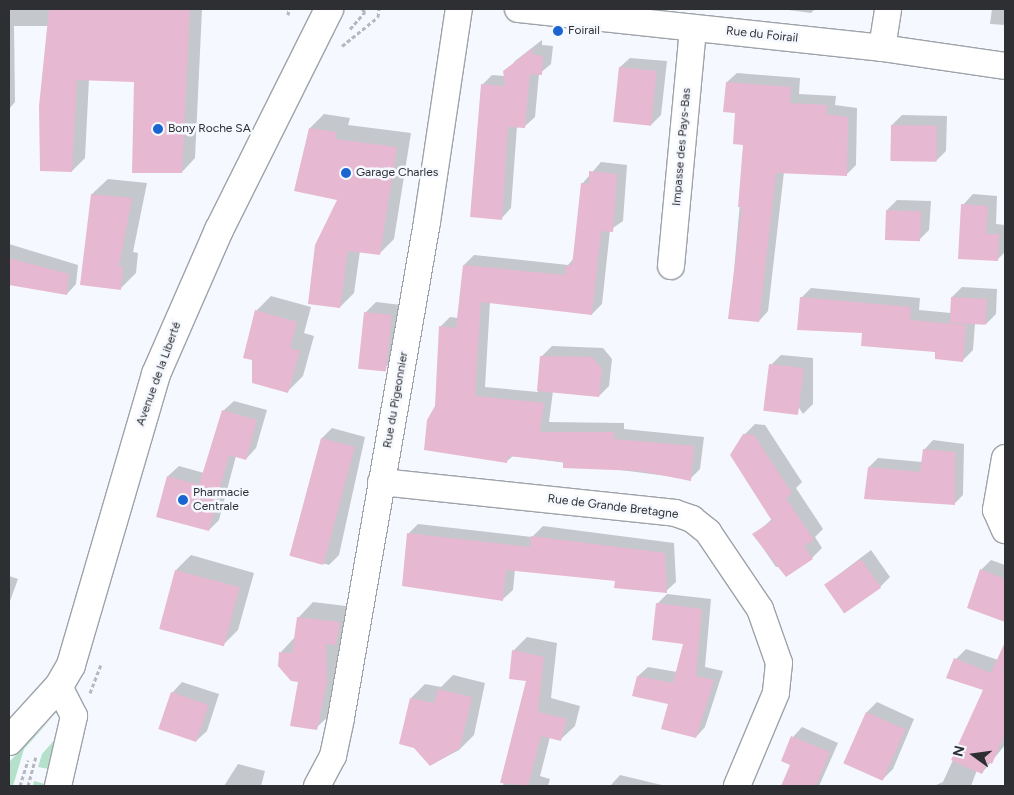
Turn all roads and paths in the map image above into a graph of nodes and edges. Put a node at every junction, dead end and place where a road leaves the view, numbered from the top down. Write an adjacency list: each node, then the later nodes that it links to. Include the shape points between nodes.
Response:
1 (289, 9): 8 (path)
2 (329, 9): 18 (street, Avenue de la Liberté, via 220,230 156,374 71,665)
3 (362, 9): 10 (path, via 365,12)
4 (379, 9): 12 (path, via 378,17)
5 (459, 9): 16 (street, Rue du Pigeonnier)
6 (518, 9): 9 (street, Rue du Foirail)
7 (888, 9): 11 (street)
8 (288, 15)
9 (693, 28): 11 (street, Rue du Foirail); 14 (street, Impasse des Pays-Bas)
10 (345, 34)
11 (882, 48): 13 (street, Rue du Foirail)
12 (337, 52)
13 (1005, 66)
14 (672, 266)
15 (1005, 458): 17 (street, via 996,510)
16 (381, 482): 23 (street, Rue du Pigeonnier, via 333,756); 24 (street, Rue de Grande Bretagne, via 674,513 692,519 708,532 760,609 779,663 776,692)
17 (1005, 530)
18 (59, 686): 19 (street, Avenue de la Liberté); 22 (street, via 74,716)
19 (9, 740)
20 (35, 748): 21 (path)
21 (20, 786)
22 (58, 786)
23 (317, 786)
24 (737, 786)

